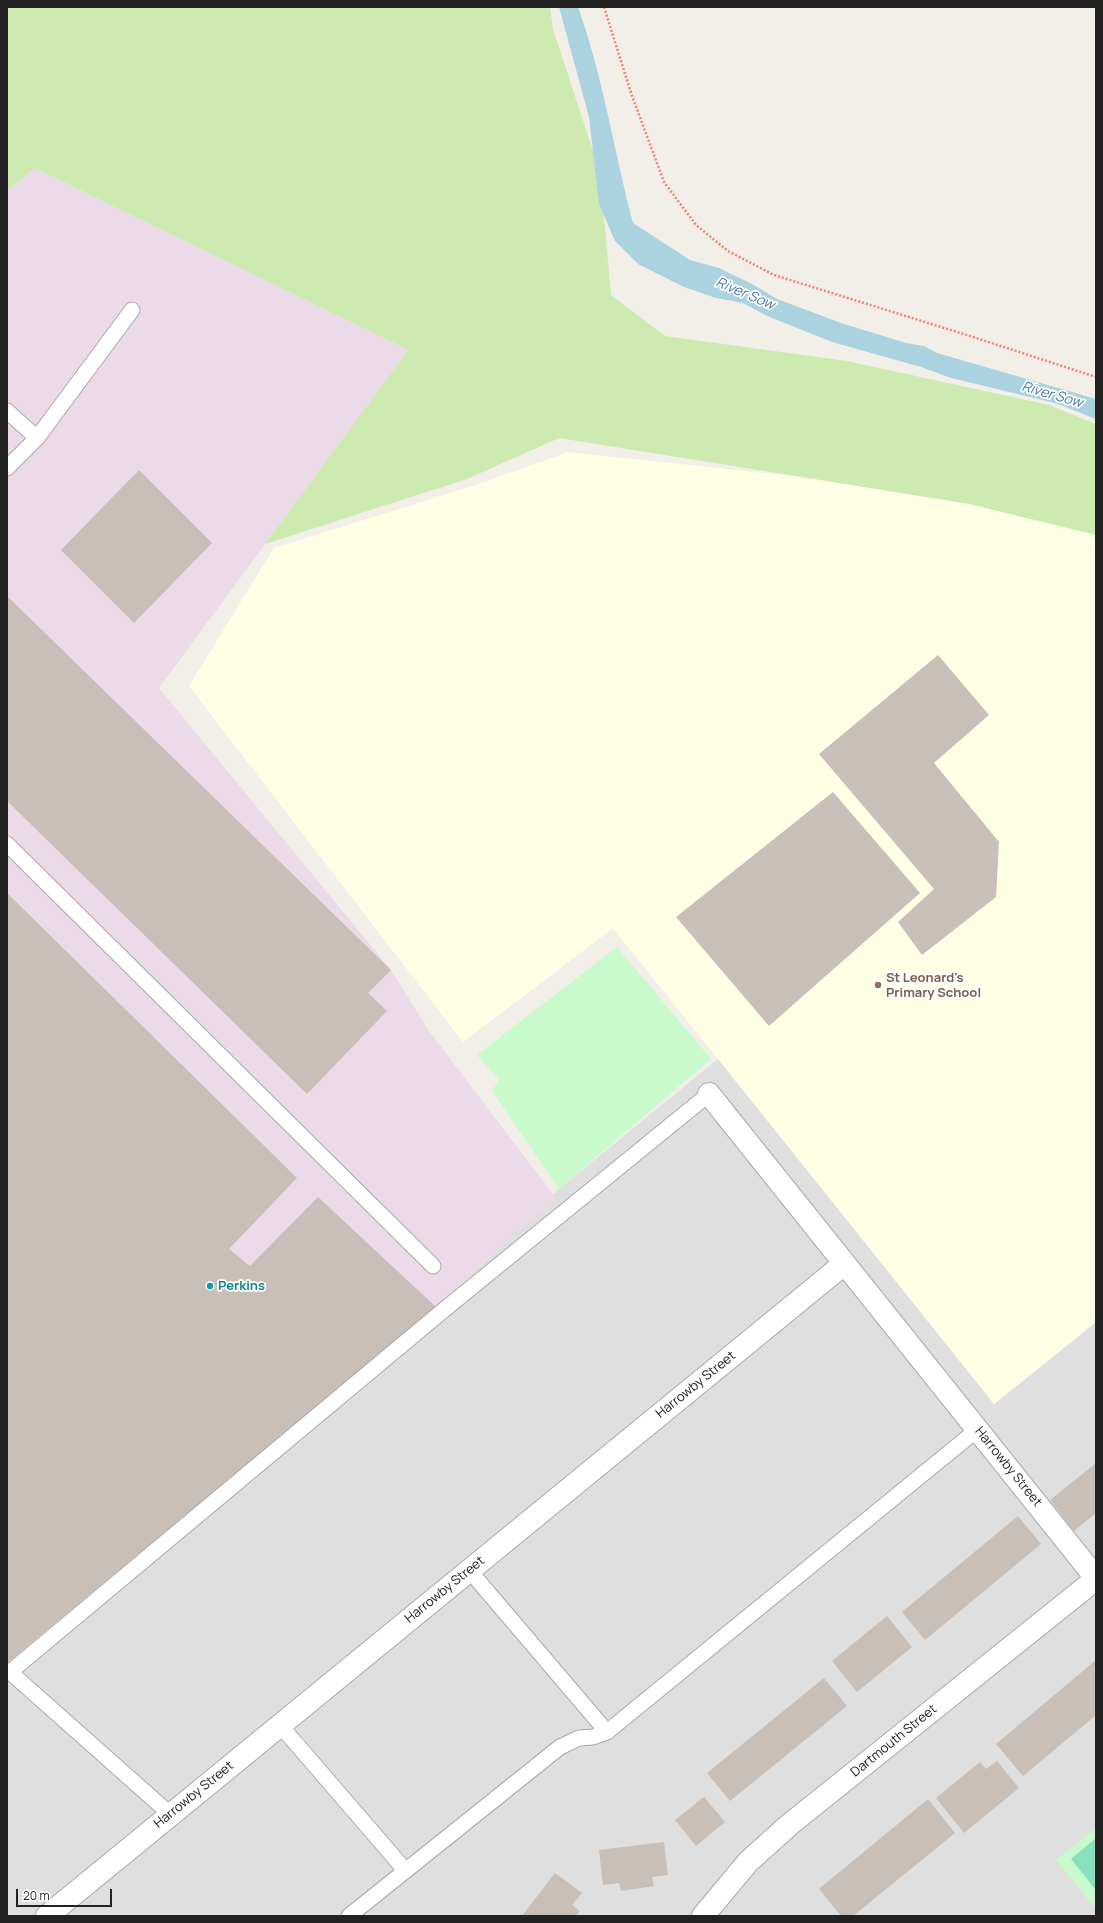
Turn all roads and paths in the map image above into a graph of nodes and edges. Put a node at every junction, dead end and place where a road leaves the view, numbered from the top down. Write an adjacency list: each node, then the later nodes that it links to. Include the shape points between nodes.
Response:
1 (604, 7): 3 (path, via 632,96 664,182 696,225 728,251 774,275)
2 (132, 310): 5 (lane)
3 (1096, 377)
4 (7, 411): 5 (lane)
5 (37, 438): 6 (lane)
6 (7, 468)
7 (7, 844): 10 (lane)
8 (709, 1094): 9 (street, Harrowby Street); 16 (lane, via 445,1309 10,1672)
9 (844, 1264): 11 (street, Harrowby Street); 12 (street, Harrowby Street)
10 (433, 1266)
11 (978, 1430): 13 (street, Harrowby Street); 15 (lane)
12 (469, 1570): 14 (street, Harrowby Street); 15 (lane)
13 (1096, 1578): 20 (street, Dartmouth Street, via 789,1825 748,1862)
14 (280, 1725): 16 (street, Harrowby Street); 17 (lane)
15 (607, 1732): 17 (lane, via 579,1738 560,1748)
16 (170, 1814): 18 (street, Harrowby Street)
17 (405, 1870): 19 (lane)
18 (47, 1916)
19 (349, 1916)
20 (703, 1916)

